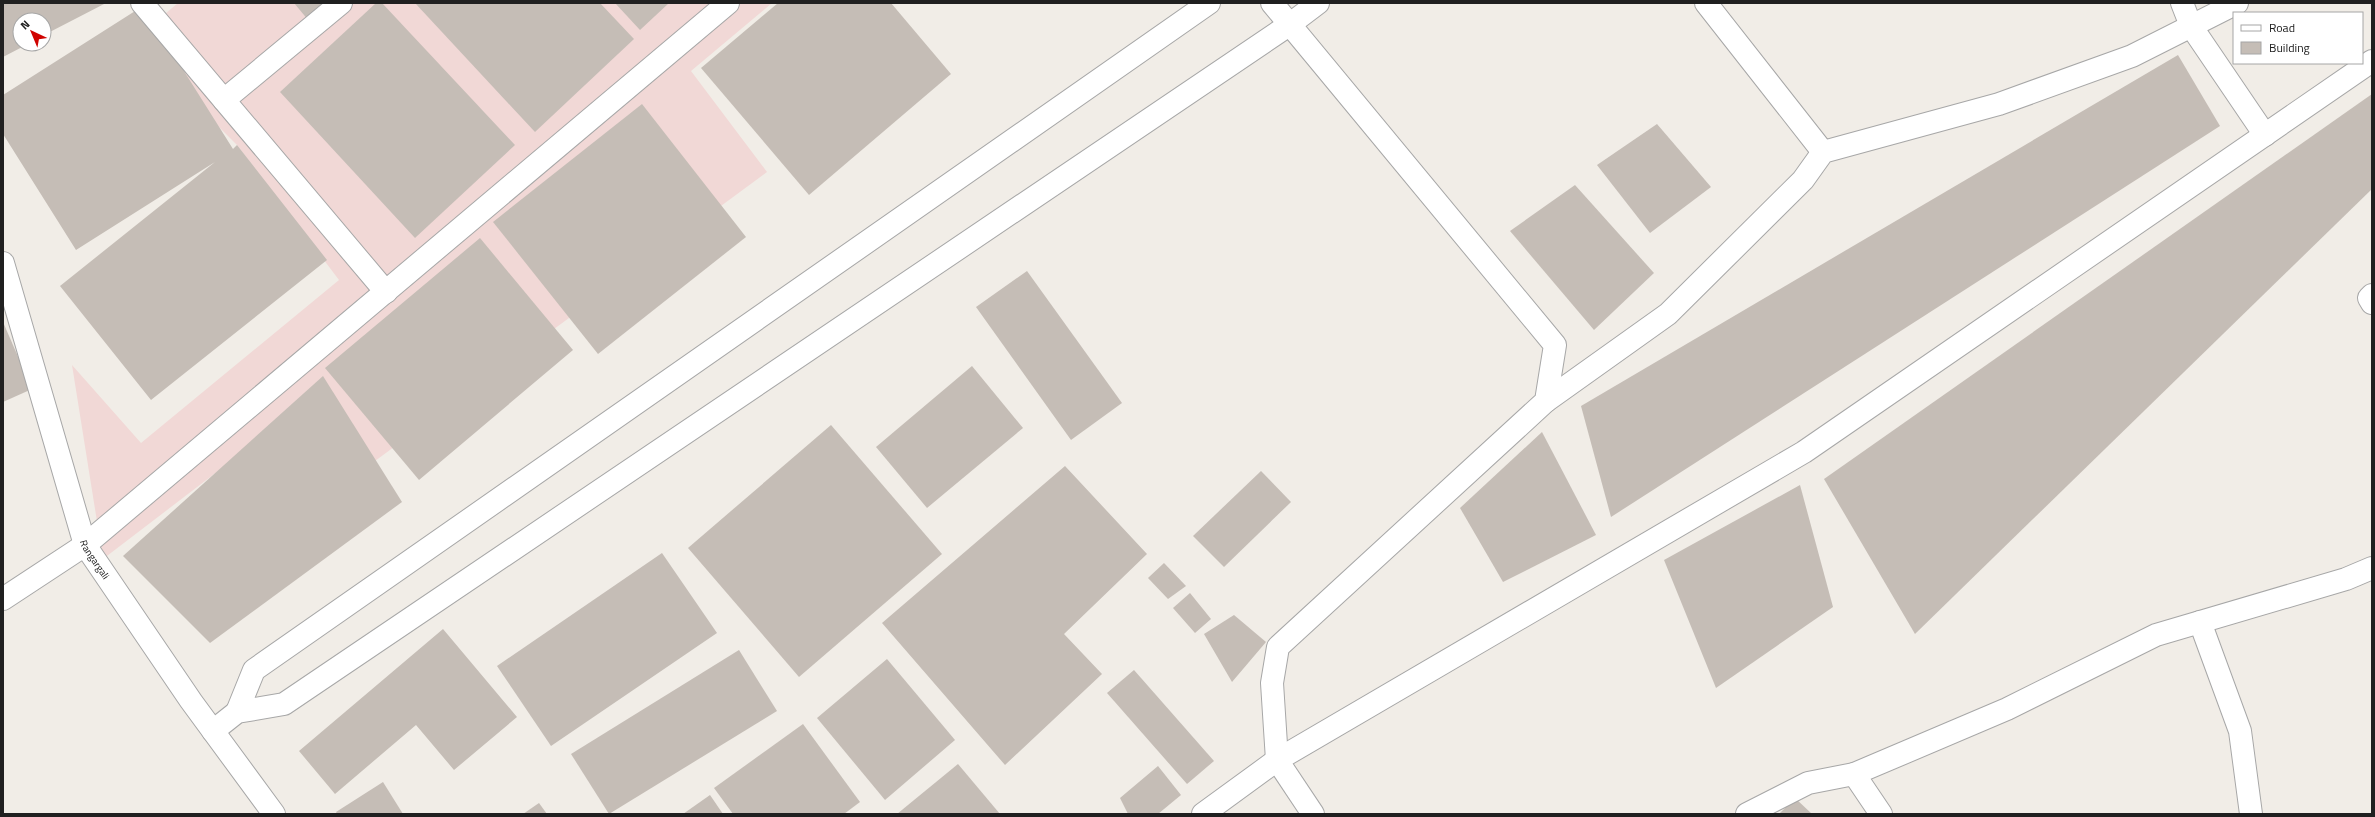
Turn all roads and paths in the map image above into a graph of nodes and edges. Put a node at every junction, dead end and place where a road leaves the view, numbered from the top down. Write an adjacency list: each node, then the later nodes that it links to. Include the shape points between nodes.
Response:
1 (142, 3): 13 (street)
2 (341, 3): 13 (street)
3 (728, 3): 17 (street)
4 (1208, 3): 25 (street, via 254,670)
5 (1272, 3): 10 (street)
6 (1318, 3): 10 (street)
7 (1706, 3): 15 (street)
8 (2182, 3): 11 (street)
9 (2238, 3): 11 (street)
10 (1289, 25): 20 (street, via 1555,345); 25 (street, via 284,704)
11 (2192, 26): 14 (street); 15 (street, via 2132,56 1999,104)
12 (2372, 62): 14 (street)
13 (224, 100): 17 (street)
14 (2265, 135): 27 (street, via 1804,452)
15 (1823, 152): 20 (street, via 1803,180 1668,314)
16 (3, 262): 21 (street, Rangargali)
17 (386, 292): 21 (street)
18 (2372, 295): 19 (street, via 2369,298)
19 (2372, 303)
20 (1546, 401): 27 (street, via 1278,647 1272,684)
21 (85, 544): 23 (street); 26 (street, Rangargali)
22 (2372, 568): 24 (street, via 2346,579)
23 (3, 599)
24 (2200, 622): 28 (street, via 2156,635 2007,709); 34 (street, via 2240,731)
25 (237, 712): 26 (street)
26 (213, 731): 29 (street, Rangargali)
27 (1277, 760): 30 (street); 31 (street)
28 (1854, 774): 32 (street, via 1808,783); 33 (street)
29 (274, 814)
30 (1203, 814)
31 (1313, 814)
32 (1747, 814)
33 (1881, 814)
34 (2251, 814)

